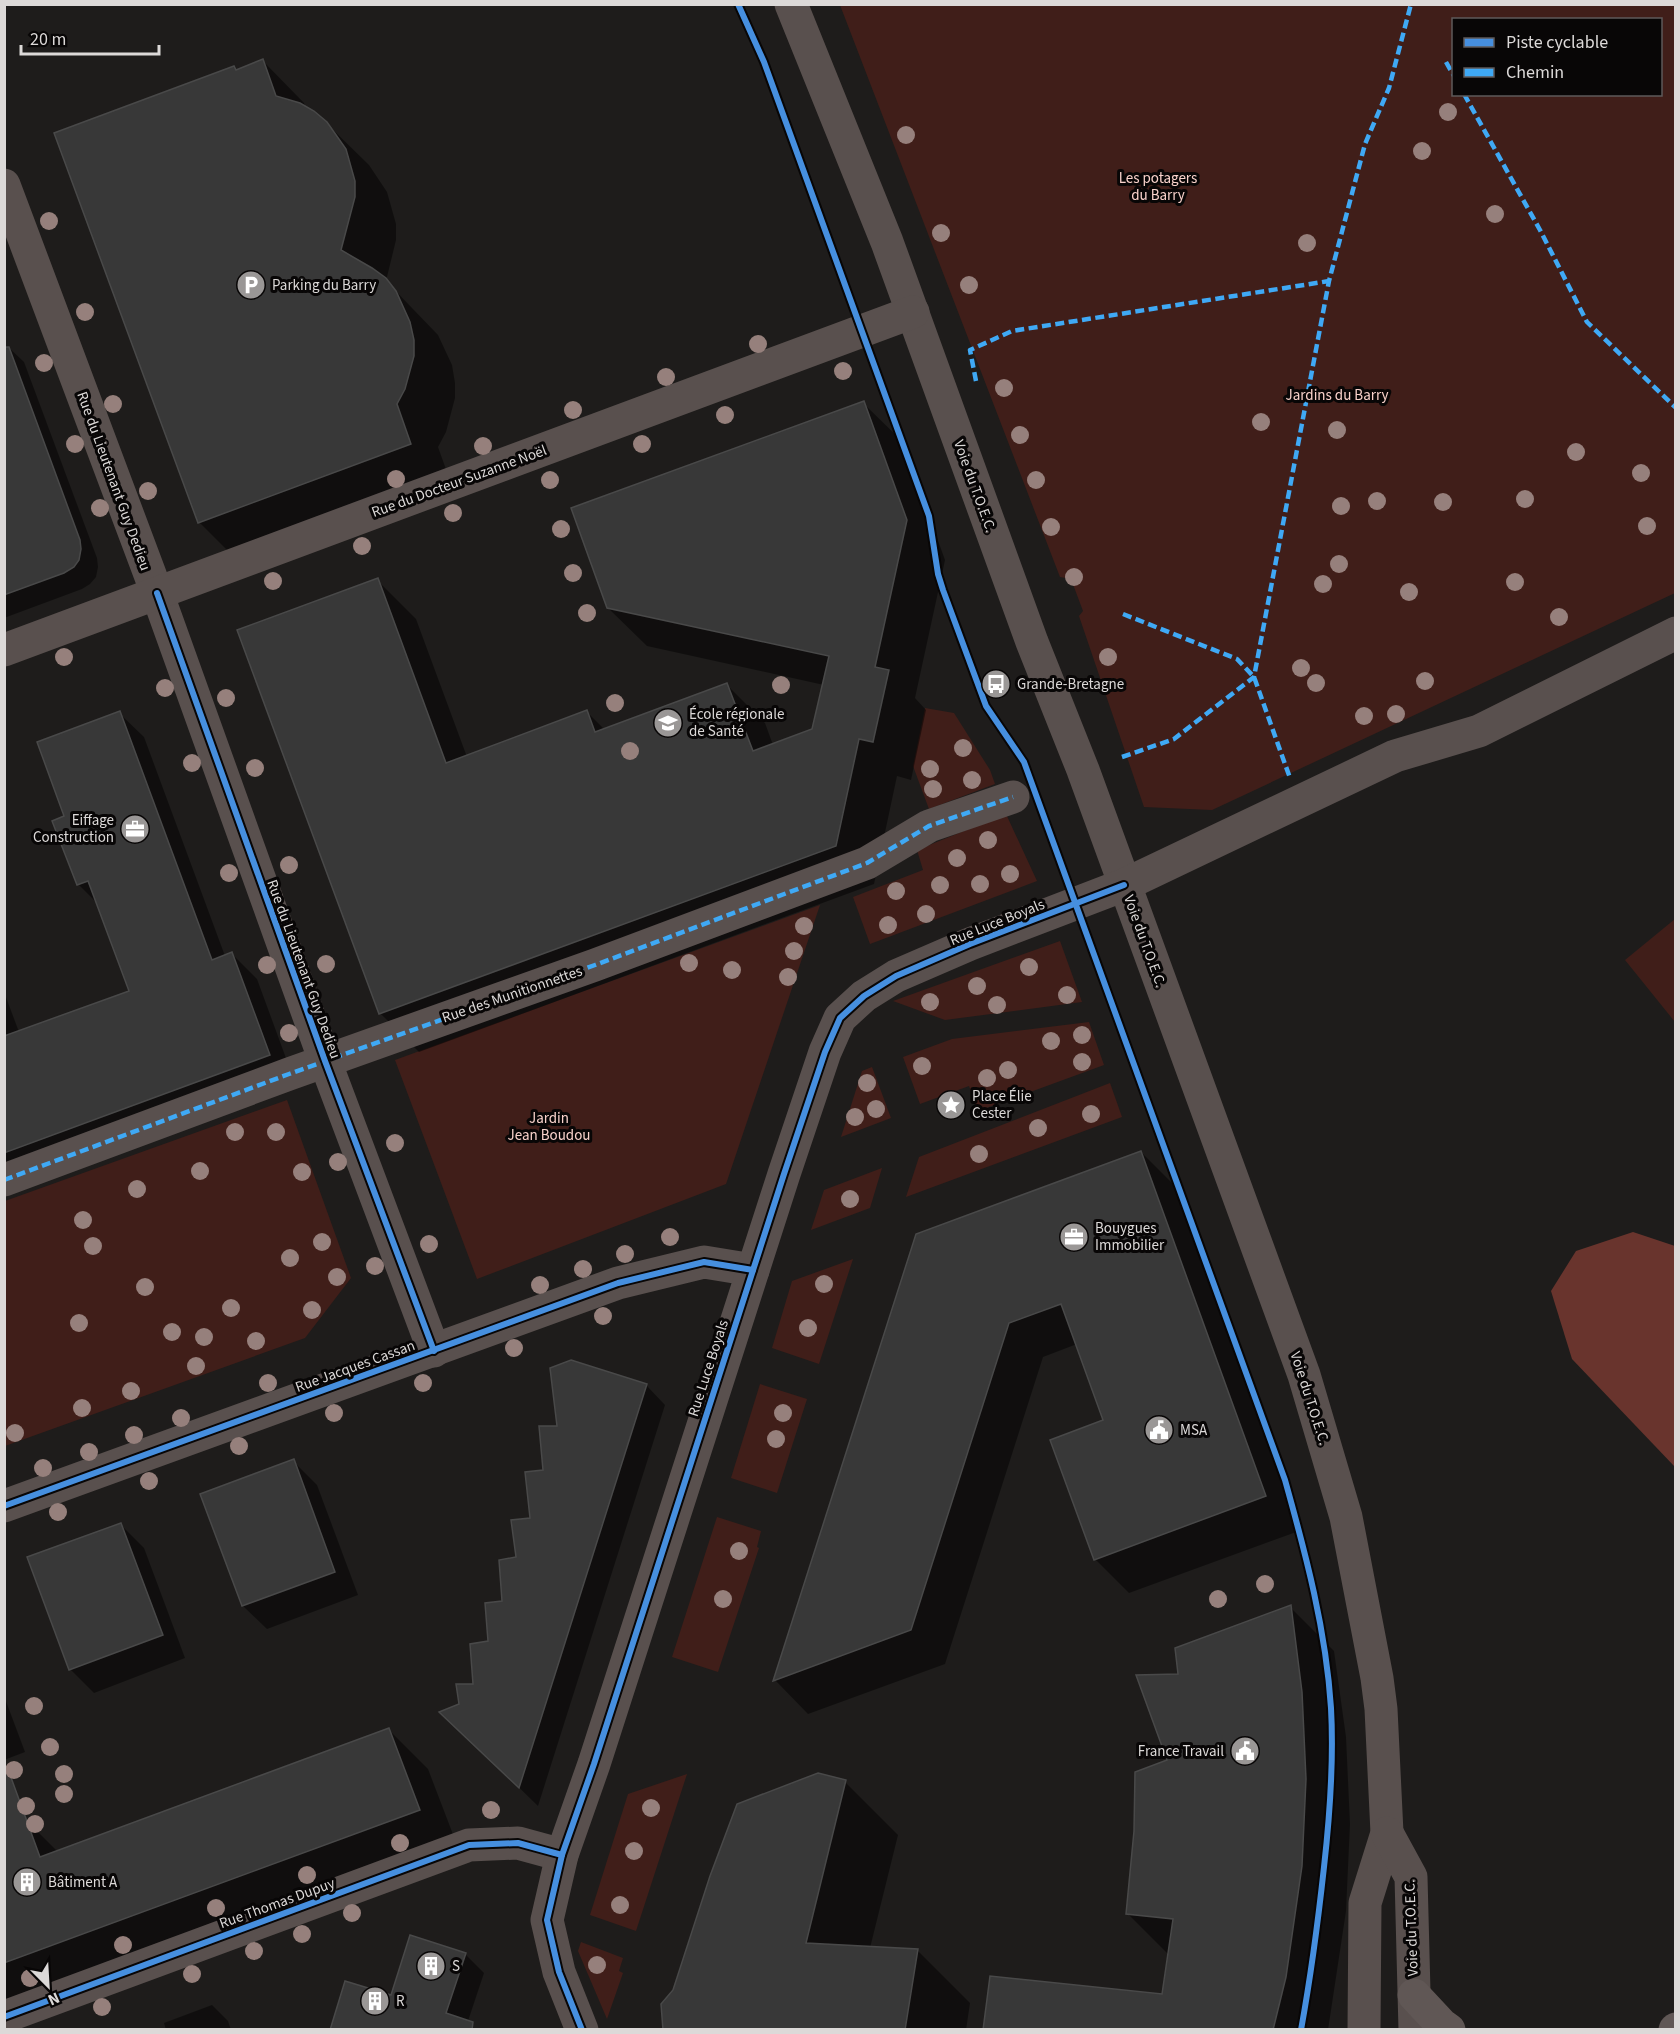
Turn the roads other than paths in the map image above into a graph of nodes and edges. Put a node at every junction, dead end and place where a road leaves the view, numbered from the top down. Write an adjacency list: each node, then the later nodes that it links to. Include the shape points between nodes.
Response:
1 (791, 4): 3 (street, Voie du T.O.E.C.)
2 (4, 185): 4 (street, Rue du Lieutenant Guy Dedieu)
3 (913, 312): 4 (street, Rue du Docteur Suzanne Noël); 8 (street, Voie du T.O.E.C.)
4 (157, 593): 6 (street, Rue du Docteur Suzanne Noël); 9 (street, Rue du Lieutenant Guy Dedieu)
5 (1676, 633): 8 (street, Rue Luce Boyals, via 1479,731 1395,756)
6 (4, 650)
7 (1013, 797): 9 (street, Rue des Munitionnettes, via 929,826 867,863)
8 (1124, 885): 11 (street, Rue Luce Boyals, via 896,976 864,996 840,1018 825,1052); 14 (street, Voie du T.O.E.C., via 1304,1374 1346,1517 1377,1678)
9 (325, 1061): 10 (street, Rue des Munitionnettes); 12 (street, Rue du Lieutenant Guy Dedieu)
10 (4, 1180)
11 (753, 1269): 12 (street, Rue Jacques Cassan, via 704,1262 618,1283); 15 (street, Rue Luce Boyals)
12 (435, 1351): 13 (street, Rue Jacques Cassan)
13 (4, 1506)
14 (1387, 1833): 16 (street, Voie du T.O.E.C., via 1411,1877); 19 (street, Voie du T.O.E.C., via 1365,1903)
15 (562, 1855): 17 (street, Rue Thomas Dupuy, via 518,1843 469,1845); 18 (street, Rue Luce Boyals, via 547,1920 559,1972)
16 (1414, 1995): 20 (street, Voie du T.O.E.C.); 21 (highway)
17 (4, 2017)
18 (582, 2030)
19 (1364, 2030)
20 (1415, 2030)
21 (1449, 2030)

